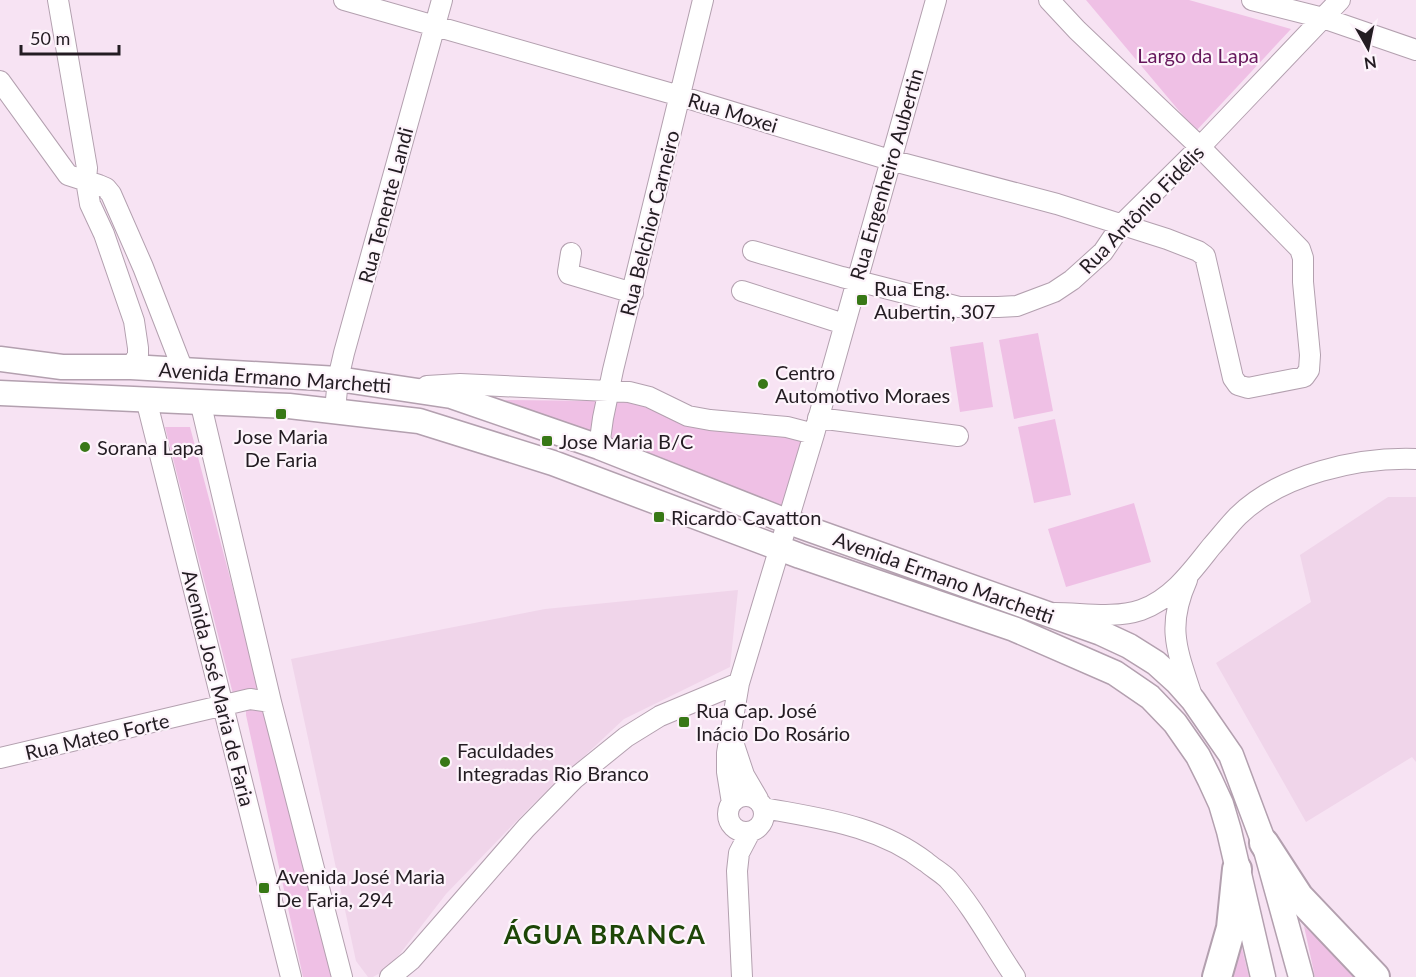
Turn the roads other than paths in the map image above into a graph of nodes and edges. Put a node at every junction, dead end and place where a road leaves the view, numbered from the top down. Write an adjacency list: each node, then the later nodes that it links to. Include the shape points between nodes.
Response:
1 (58, 0): 16 (street)
2 (344, 0): 10 (street, Rua Moxei)
3 (442, 0): 10 (street, Rua Tenente Landi)
4 (703, 0): 13 (street, Rua Belchior Carneiro)
5 (936, 0): 15 (street, Rua Engenheiro Aubertin)
6 (1049, 0): 14 (street)
7 (1252, 0): 9 (street)
8 (1340, 0): 9 (street, Rua Antônio Fidélis)
9 (1323, 18): 11 (street); 14 (street, Rua Antônio Fidélis)
10 (435, 26): 13 (street, Rua Moxei); 27 (street, Rua Tenente Landi)
11 (1416, 50)
12 (0, 81): 16 (street, via 68,175)
13 (680, 96): 15 (street, Rua Moxei); 22 (street, Rua Belchior Carneiro)
14 (1200, 147): 17 (street, Rua Antônio Fidélis); 17 (street, Rua Moxei, via 1300,249 1310,355 1307,375 1248,388 1238,385 1233,378 1205,256 1167,238)
15 (890, 160): 17 (street, Rua Moxei); 20 (street, Rua Engenheiro Aubertin)
16 (86, 180): 25 (street, via 90,204 134,321 138,355); 26 (street, via 111,194)
17 (1122, 224): 20 (street, Rua Antônio Fidélis, via 1103,252 1072,280 1054,292 1017,306 959,307)
18 (753, 250): 20 (street, Rua Antônio Fidélis)
19 (570, 253): 22 (street, via 569,274)
20 (855, 280): 23 (street, Rua Engenheiro Aubertin)
21 (742, 291): 23 (street)
22 (633, 293): 29 (street, Rua Belchior Carneiro)
23 (844, 324): 34 (street, Rua Engenheiro Aubertin)
24 (0, 359): 25 (main road, Avenida Ermano Marchetti, via 62,367)
25 (131, 366): 26 (main road, Avenida Ermano Marchetti)
26 (183, 370): 27 (main road, Avenida Ermano Marchetti)
27 (338, 379): 28 (main road, Avenida Ermano Marchetti); 33 (street, Rua Tenente Landi)
28 (405, 388): 29 (street, via 460,384); 36 (main road, Avenida Ermano Marchetti, via 451,396)
29 (609, 390): 34 (street, via 650,397 688,416 710,420); 36 (street, Rua Belchior Carneiro)
30 (0, 393): 31 (main road, Avenida Ermano Marchetti)
31 (146, 399): 32 (main road, Avenida Ermano Marchetti); 45 (street, Avenida José Maria de Faria)
32 (200, 401): 33 (main road, Avenida Ermano Marchetti); 44 (street)
33 (335, 410): 39 (main road, Avenida Ermano Marchetti, via 419,421 553,463)
34 (816, 426): 35 (street); 38 (street, Rua Engenheiro Aubertin)
35 (957, 436)
36 (599, 447): 38 (main road, Avenida Ermano Marchetti)
37 (1416, 459): 40 (street, via 1365,462 1301,477 1239,515)
38 (786, 521): 39 (street, Rua Engenheiro Aubertin); 41 (main road, Avenida Ermano Marchetti)
39 (778, 548): 42 (street, Rua Engenheiro Aubertin); 55 (main road, Avenida Ermano Marchetti, via 1014,629 1115,673 1150,697 1198,756 1221,804)
40 (1189, 575): 41 (street, via 1142,610 1115,615); 43 (street, via 1178,600 1175,632 1176,648)
41 (1044, 614): 43 (main road, Avenida Ermano Marchetti, via 1129,646 1156,663)
42 (739, 683): 48 (street, Rua Engenheiro Aubertin); 56 (street, via 660,716 626,737 574,780 526,828)
43 (1193, 700): 54 (main road, Avenida Ermano Marchetti, via 1231,755)
44 (271, 702): 45 (street, Rua Mateo Forte, via 250,699); 57 (street)
45 (223, 706): 46 (street, Rua Mateo Forte); 47 (street, Avenida José Maria de Faria)
46 (195, 713): 47 (street, Rua Mateo Forte); 49 (street, Rua Mateo Forte)
47 (229, 728): 58 (street, Avenida José Maria de Faria)
48 (730, 731): 50 (street, Rua Engenheiro Aubertin, via 727,772); 51 (street, via 744,775)
49 (0, 758)
50 (732, 802): 51 (street, via 741,796 753,797); 53 (street, via 728,814 733,826 743,832)
51 (761, 804): 52 (street); 53 (street, via 764,819)
52 (833, 820): 53 (street); 61 (street, via 872,831 907,848 946,878)
53 (754, 830): 60 (street, via 739,853 737,871)
54 (1264, 843): 64 (main road, Avenida Ermano Marchetti); 65 (highway, via 1299,897)
55 (1237, 869): 62 (highway, via 1231,928); 63 (main road, Avenida Ermano Marchetti)
56 (407, 969): 59 (street)
57 (343, 974)
58 (291, 977)
59 (390, 977)
60 (742, 977)
61 (1015, 977)
62 (1217, 977)
63 (1263, 977)
64 (1302, 977)
65 (1375, 977)

